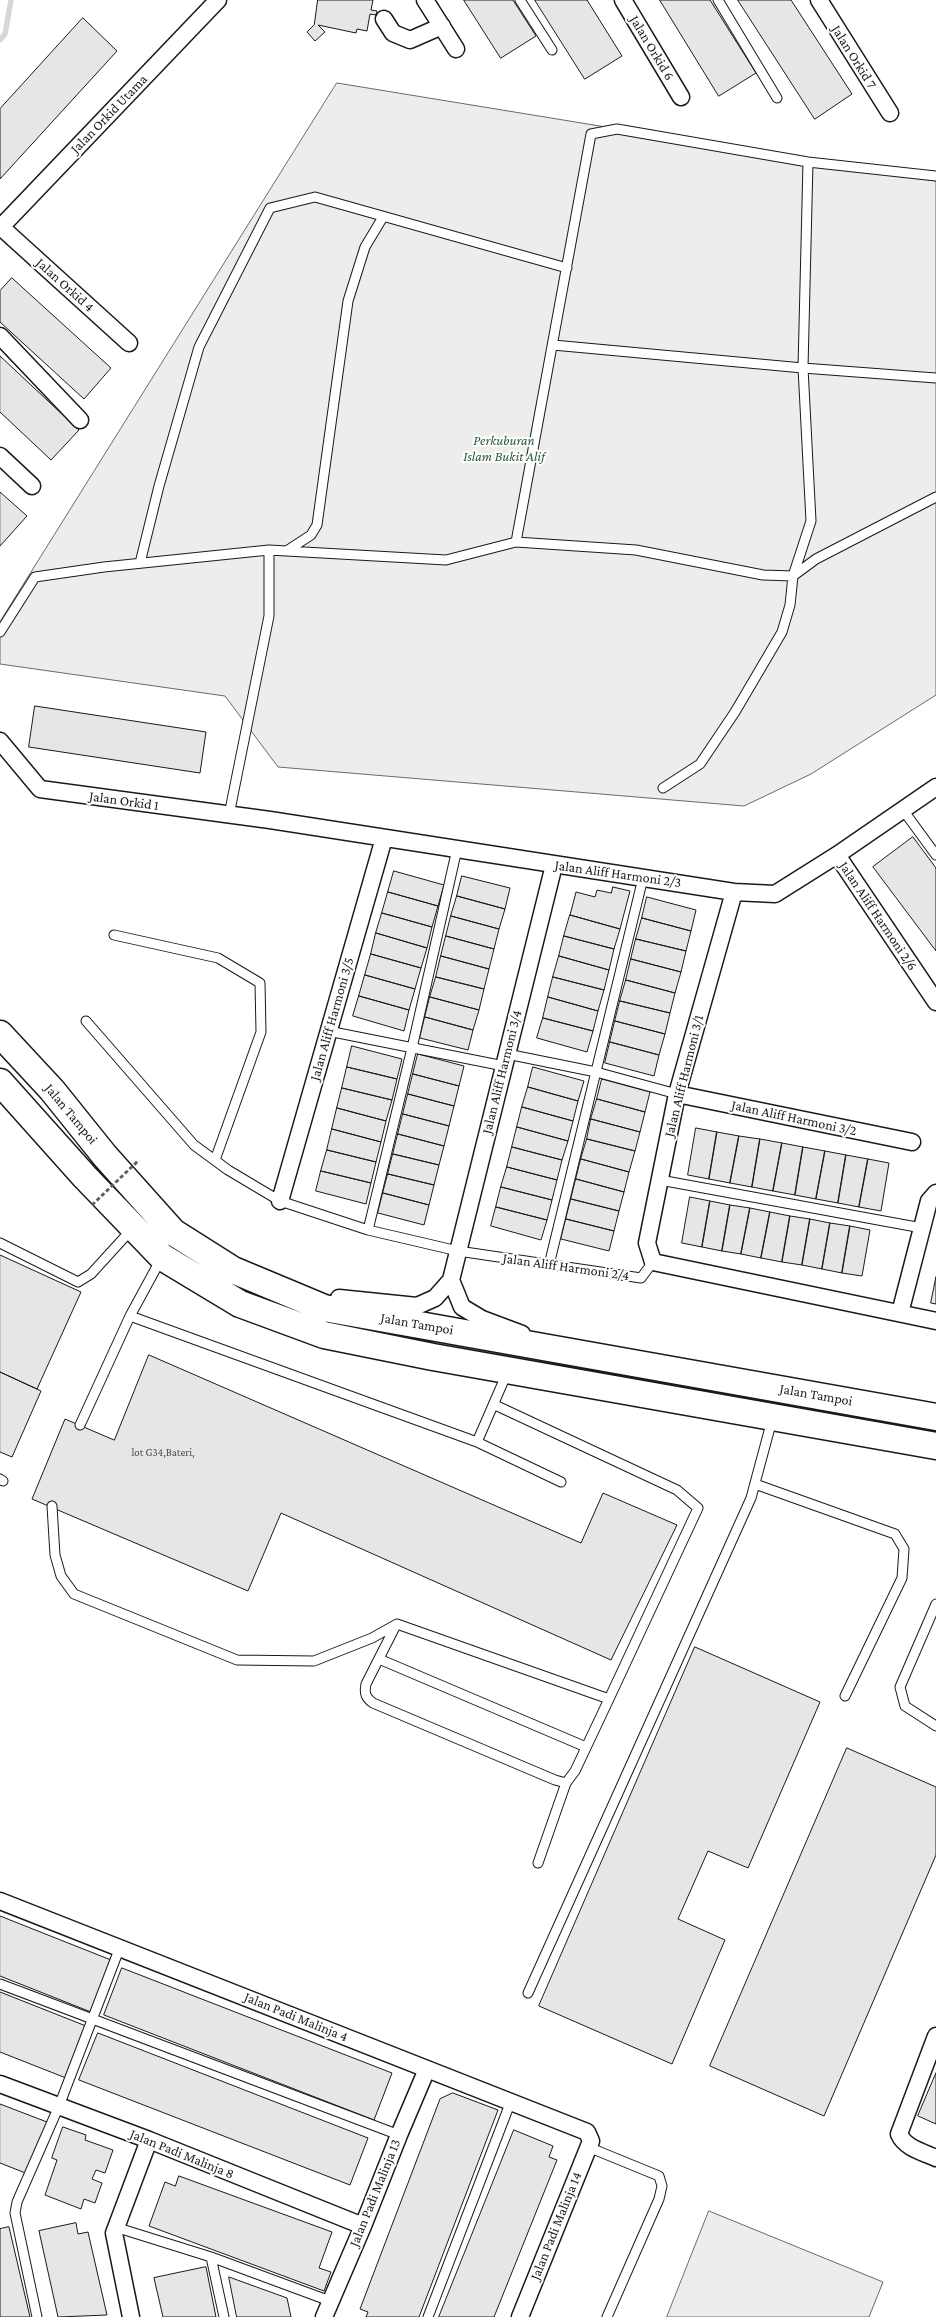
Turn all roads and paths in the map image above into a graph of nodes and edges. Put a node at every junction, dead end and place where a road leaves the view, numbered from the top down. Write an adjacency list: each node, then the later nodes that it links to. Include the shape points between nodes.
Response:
1 (218, 0): 17 (street, Jalan Orkid Utama)
2 (426, 0): 8 (street)
3 (520, 0): 10 (lane)
4 (623, 0): 11 (street, Jalan Orkid 6)
5 (718, 0): 12 (lane)
6 (818, 0): 13 (street, Jalan Orkid 7)
7 (384, 19): 8 (street, via 393,33 410,40)
8 (442, 26): 9 (street)
9 (456, 49)
10 (552, 50)
11 (681, 97)
12 (777, 98)
13 (890, 114)
14 (808, 162): 15 (lane); 18 (lane, via 617,129 592,134); 22 (lane)
15 (936, 176)
16 (383, 217): 18 (lane); 30 (lane, via 365,247 348,301 317,525 310,536); 31 (lane, via 315,197 270,208 199,347)
17 (0, 228): 20 (street, Jalan Orkid 4)
18 (567, 268): 21 (lane)
19 (0, 336): 24 (street)
20 (129, 344)
21 (553, 345): 22 (lane); 28 (lane)
22 (804, 368): 23 (lane); 32 (lane, via 811,521)
23 (936, 378)
24 (80, 420)
25 (0, 456): 26 (street)
26 (32, 486)
27 (936, 497): 32 (lane, via 816,560)
28 (516, 542): 30 (lane, via 446,560); 32 (lane, via 636,550 763,575)
29 (269, 550): 30 (lane); 31 (lane); 38 (lane, via 269,616)
30 (288, 550)
31 (140, 563): 33 (lane, via 35,577)
32 (793, 576): 36 (lane, via 782,632 735,712 700,764)
33 (0, 632)
34 (0, 741): 38 (street, Jalan Orkid 1, via 40,789)
35 (936, 787): 37 (street, Jalan Aliff Harmoni 2/3)
36 (663, 788)
37 (903, 810): 42 (street, Jalan Aliff Harmoni 2/3); 43 (lane)
38 (229, 815): 39 (street, Jalan Orkid 1)
39 (270, 820): 40 (street, Jalan Aliff Harmoni 2/3)
40 (384, 838): 41 (street, Jalan Aliff Harmoni 2/3); 50 (street, Jalan Aliff Harmoni 3/5)
41 (457, 850): 44 (street, Jalan Aliff Harmoni 2/3); 52 (lane)
42 (837, 855): 46 (street, Jalan Aliff Harmoni 2/3, via 775,894); 48 (street, Jalan Aliff Harmoni 2/6)
43 (936, 855)
44 (554, 865): 45 (street, Jalan Aliff Harmoni 2/3); 53 (street, Jalan Aliff Harmoni 3/4)
45 (643, 878): 46 (street, Jalan Aliff Harmoni 2/3); 54 (lane)
46 (734, 892): 56 (street, Jalan Aliff Harmoni 3/1)
47 (114, 935): 59 (lane, via 218,958 260,984 261,1032)
48 (936, 1002)
49 (86, 1021): 59 (lane, Jalan Aliff Harmoni 2/4, via 194,1145)
50 (328, 1031): 52 (lane); 62 (street, Jalan Aliff Harmoni 3/5)
51 (0, 1034): 73 (main road, Jalan Tampoi, via 173,1232 233,1270)
52 (412, 1048): 53 (lane); 66 (lane)
53 (505, 1060): 54 (lane); 68 (street, Jalan Aliff Harmoni 3/4)
54 (596, 1072): 56 (lane); 71 (lane)
55 (0, 1082): 64 (main road, Jalan Tampoi)
56 (677, 1094): 57 (street, Jalan Aliff Harmoni 3/2); 60 (street, Jalan Aliff Harmoni 3/1)
57 (912, 1142)
58 (139, 1160): 63 (path, bridge)
59 (215, 1160): 62 (lane, Jalan Aliff Harmoni 2/4)
60 (660, 1180): 65 (lane); 70 (street, Jalan Aliff Harmoni 3/1, via 647,1243)
61 (936, 1194): 65 (street, via 929,1201)
62 (280, 1201): 66 (lane, Jalan Aliff Harmoni 2/4)
63 (92, 1205)
64 (134, 1227): 67 (lane, via 91,1274 78,1282); 69 (main road, Jalan Tampoi)
65 (922, 1228): 74 (street)
66 (368, 1230): 68 (lane, Jalan Aliff Harmoni 2/4)
67 (0, 1243)
68 (458, 1252): 71 (lane, Jalan Aliff Harmoni 2/4); 72 (street, Jalan Aliff Harmoni 3/4)
69 (162, 1257): 75 (lane); 78 (main road, Jalan Tampoi, via 240,1304 324,1335)
70 (652, 1262): 71 (lane, Jalan Aliff Harmoni 2/4, via 641,1278); 74 (street)
71 (549, 1265)
72 (451, 1279): 73 (street, Jalan Aliff Harmoni 3/4, via 435,1298 417,1306 355,1301); 77 (street, via 462,1307 482,1319)
73 (263, 1283): 77 (main road, Jalan Tampoi, via 324,1308)
74 (900, 1313): 76 (street)
75 (130, 1316): 82 (lane); 83 (lane)
76 (936, 1321)
77 (565, 1350): 80 (main road, Jalan Tampoi)
78 (508, 1370): 79 (lane); 81 (main road, Jalan Tampoi)
79 (495, 1405): 83 (lane); 92 (lane, via 677,1490 698,1508)
80 (936, 1416)
81 (773, 1418): 84 (main road, Jalan Tampoi); 86 (lane)
82 (80, 1425)
83 (476, 1442): 85 (lane)
84 (936, 1446)
85 (561, 1482)
86 (755, 1484): 91 (lane, via 895,1534 904,1549 902,1578); 100 (lane)
87 (52, 1506): 89 (lane, via 55,1555 61,1576 74,1594 237,1660 314,1662)
88 (936, 1604): 93 (lane, via 900,1687 905,1706)
89 (397, 1624): 90 (lane); 92 (lane)
90 (379, 1658): 94 (lane); 95 (lane, via 365,1692 367,1699 374,1704)
91 (845, 1696)
92 (609, 1699): 94 (lane)
93 (936, 1726)
94 (586, 1747): 95 (lane)
95 (566, 1783): 96 (lane)
96 (538, 1863)
97 (0, 1901): 98 (street, Jalan Padi Malinja 4)
98 (120, 1947): 101 (lane); 103 (street, Jalan Padi Malinja 4)
99 (0, 1984): 101 (lane)
100 (528, 1993)
101 (93, 2019): 106 (lane); 107 (lane)
102 (936, 2036): 110 (street, via 899,2134 908,2145)
103 (427, 2069): 105 (street, Jalan Padi Malinja 4); 107 (street, Jalan Padi Malinja 13)
104 (0, 2084): 106 (street, Jalan Padi Malinja 8)
105 (511, 2101): 109 (street, Jalan Padi Malinja 4, via 587,2132); 119 (lane)
106 (59, 2106): 108 (street, Jalan Padi Malinja 8); 115 (lane, via 17,2202 15,2214)
107 (398, 2135): 111 (street, Jalan Padi Malinja 13)
108 (149, 2140): 111 (street, Jalan Padi Malinja 8); 112 (street)
109 (589, 2141): 120 (street, Jalan Padi Malinja 14); 121 (lane, via 659,2176 662,2186)
110 (936, 2158)
111 (363, 2226): 114 (street, Jalan Padi Malinja 13)
112 (115, 2227): 113 (lane); 116 (street)
113 (211, 2256): 114 (lane); 117 (lane)
114 (330, 2301): 118 (street, Jalan Padi Malinja 13)
115 (37, 2317)
116 (131, 2317)
117 (224, 2317)
118 (324, 2317)
119 (428, 2317)
120 (520, 2317)
121 (607, 2317)

